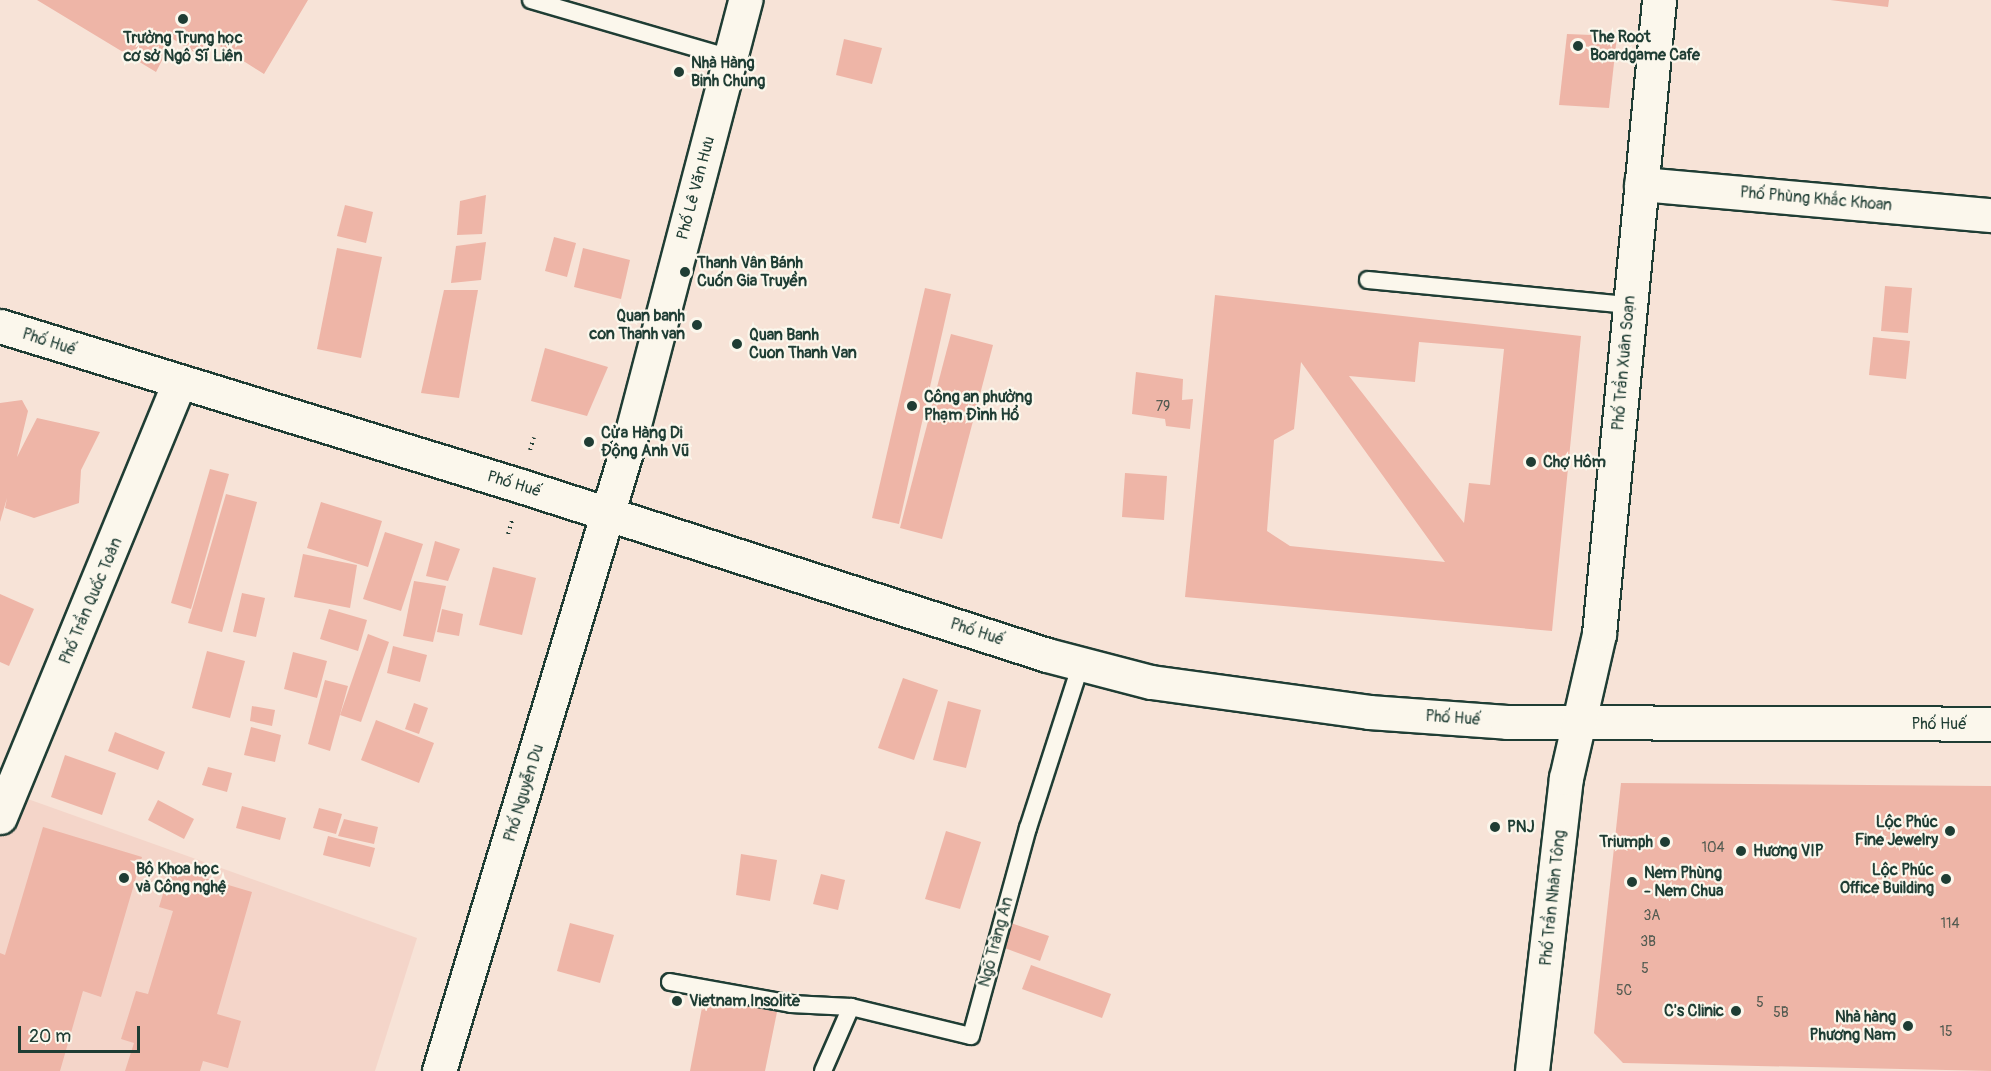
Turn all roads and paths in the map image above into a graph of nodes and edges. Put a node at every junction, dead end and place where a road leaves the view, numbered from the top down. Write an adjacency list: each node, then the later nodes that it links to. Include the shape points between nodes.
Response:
1 (531, 0): 4 (lane)
2 (745, 0): 4 (street, Phố Lê Văn Hưu)
3 (1659, 0): 5 (street, Phố Trần Xuân Soạn)
4 (730, 58): 11 (street, Phố Lê Văn Hưu)
5 (1641, 184): 6 (street, Phố Phùng Khắc Khoan); 8 (street, Phố Trần Xuân Soạn)
6 (1991, 214)
7 (1368, 280): 8 (lane)
8 (1629, 305): 13 (street, Phố Trần Xuân Soạn, via 1599,634)
9 (0, 326): 10 (street, Phố Huế)
10 (179, 383): 11 (street, Phố Huế); 15 (street, Phố Trần Quốc Toản)
11 (608, 514): 12 (street, Phố Huế); 18 (street, Phố Nguyễn Du)
12 (1081, 664): 13 (street, Phố Huế, via 1151,682 1276,701 1369,712); 17 (lane, Ngõ Tràng An, via 1028,828 971,1036)
13 (1576, 724): 14 (street, Phố Huế); 20 (street, Phố Trần Nhân Tông, via 1566,777)
14 (1991, 724)
15 (0, 817)
16 (670, 982): 17 (lane, via 791,1004)
17 (851, 1007): 19 (lane)
18 (439, 1071)
19 (823, 1071)
20 (1532, 1071)

